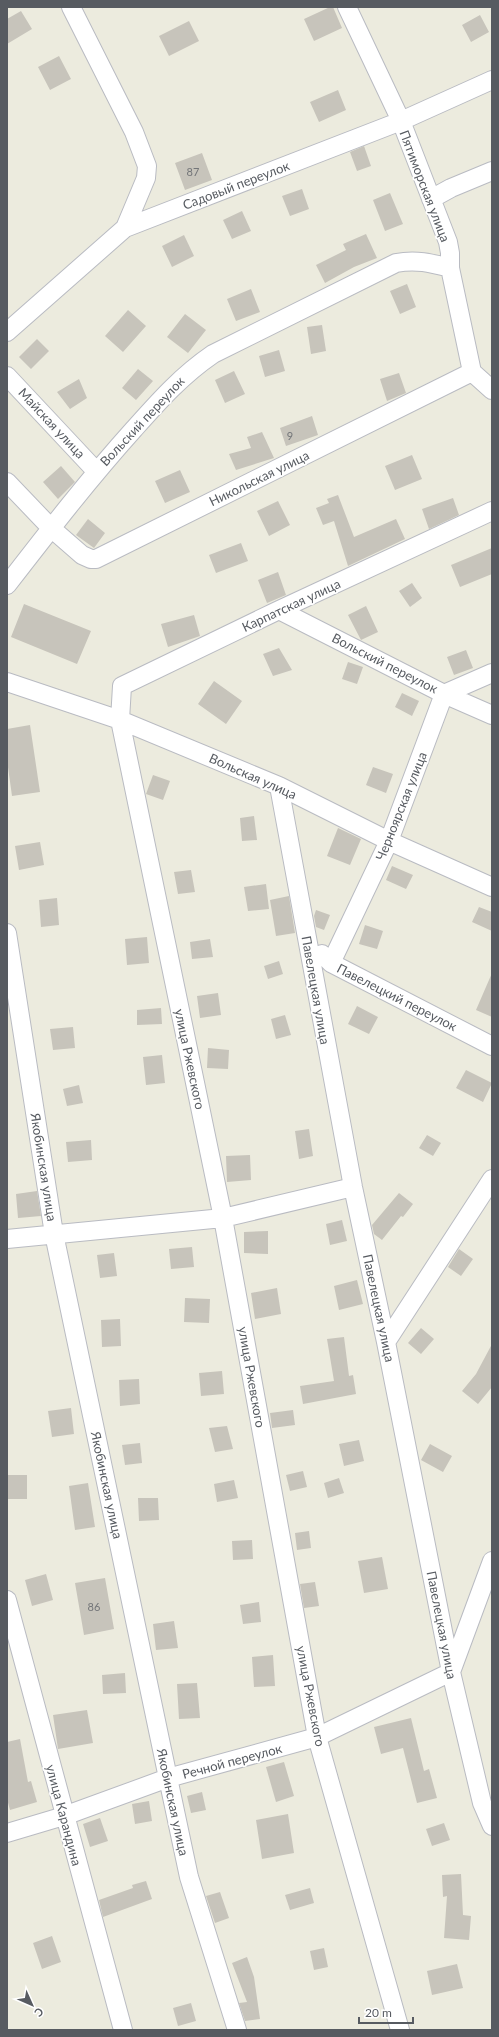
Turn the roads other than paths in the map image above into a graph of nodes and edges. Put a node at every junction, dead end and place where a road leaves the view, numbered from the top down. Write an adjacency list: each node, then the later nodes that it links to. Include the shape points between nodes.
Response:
1 (71, 7): 7 (street, via 134,132 147,166 146,178)
2 (347, 7): 4 (street, Пятиморская улица)
3 (492, 80): 4 (street, Садовый переулок)
4 (401, 121): 6 (street, Пятиморская улица); 7 (street, Садовый переулок)
5 (492, 171): 6 (street)
6 (431, 199): 8 (street, Пятиморская улица, via 448,242)
7 (126, 228): 9 (street, Садовый переулок)
8 (450, 268): 10 (street, Пятиморская улица); 13 (street, Вольский переулок, via 420,260 396,263 213,354 177,381)
9 (7, 332)
10 (472, 372): 12 (street); 16 (street, Никольская улица, via 96,559 86,558)
11 (7, 376): 13 (street, Майская улица)
12 (492, 390)
13 (96, 471): 16 (street, Вольский переулок)
14 (7, 482): 16 (street, Никольская улица)
15 (492, 511): 18 (street, Карпатская улица)
16 (50, 528): 17 (street, Вольский переулок)
17 (7, 585)
18 (279, 610): 21 (street, Вольский переулок); 23 (street, Карпатская улица, via 122,686)
19 (492, 672): 21 (street)
20 (7, 682): 23 (street, Вольская улица)
21 (444, 694): 22 (street, Вольский переулок); 25 (street, Черноярская улица)
22 (492, 715)
23 (120, 720): 24 (street, Вольская улица); 33 (street, улица Ржевского)
24 (278, 786): 25 (street, Вольская улица); 28 (street, Павелецкая улица)
25 (390, 841): 26 (street, Вольская улица); 29 (street, Черноярская улица)
26 (492, 887)
27 (7, 933): 34 (street, Якобинская улица)
28 (307, 940): 29 (street, Павелецкий переулок); 32 (street, Павелецкая улица)
29 (331, 963): 30 (street, Павелецкий переулок)
30 (492, 1046)
31 (492, 1179): 36 (street)
32 (353, 1187): 33 (street); 36 (street, Павелецкая улица)
33 (223, 1218): 34 (street); 40 (street, улица Ржевского)
34 (54, 1234): 35 (street); 41 (street, Якобинская улица)
35 (7, 1239)
36 (386, 1342): 39 (street, Павелецкая улица)
37 (492, 1561): 39 (street)
38 (7, 1600): 43 (street, улица Карандина)
39 (451, 1672): 40 (street, Речной переулок); 42 (street, Павелецкая улица)
40 (317, 1737): 41 (street, Речной переулок); 48 (street, улица Ржевского)
41 (168, 1778): 43 (street, Речной переулок); 47 (street, Якобинская улица, via 189,1877)
42 (487, 1806): 44 (street, Павелецкая улица)
43 (64, 1816): 45 (street, Речной переулок); 46 (street, улица Карандина)
44 (492, 1826)
45 (7, 1833)
46 (123, 2030)
47 (237, 2030)
48 (400, 2030)

